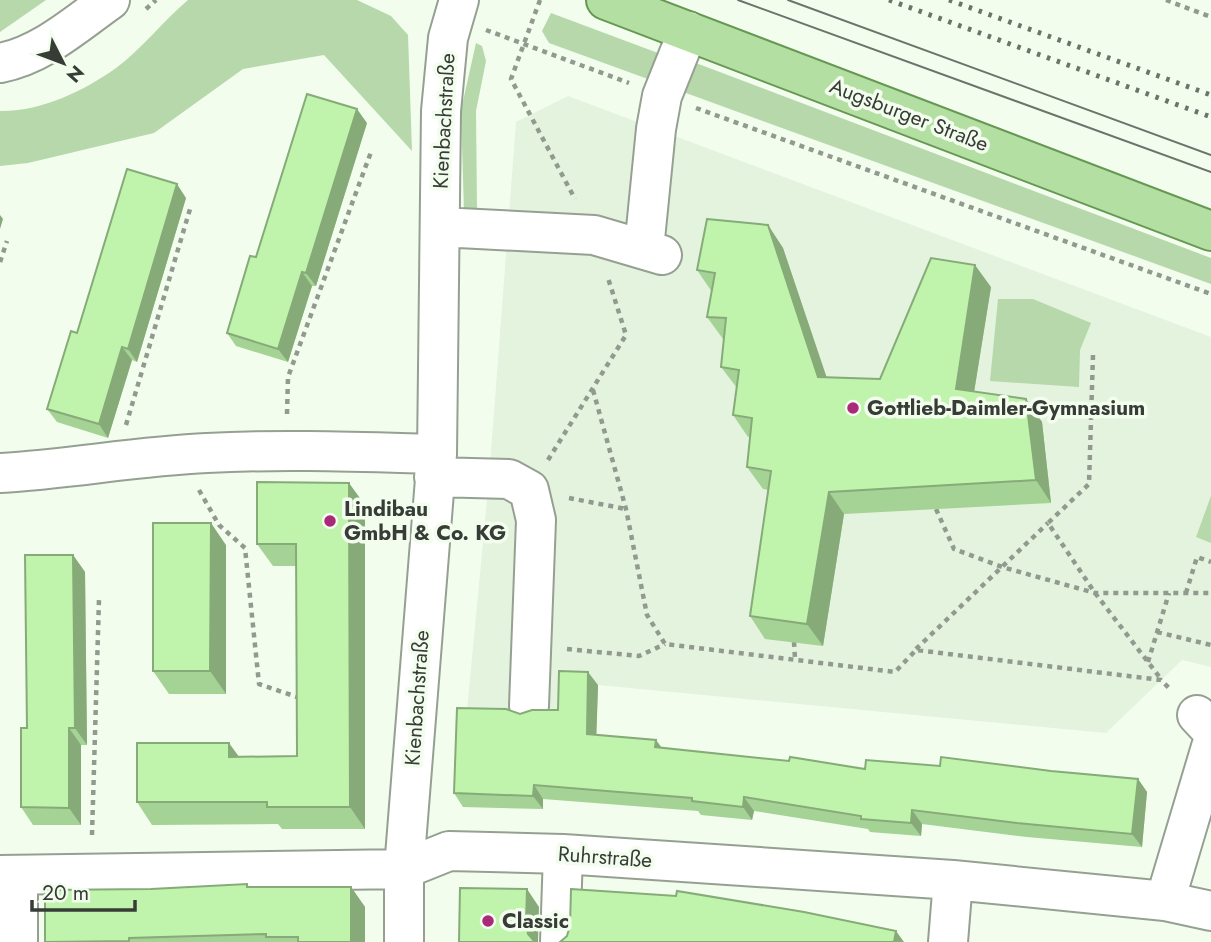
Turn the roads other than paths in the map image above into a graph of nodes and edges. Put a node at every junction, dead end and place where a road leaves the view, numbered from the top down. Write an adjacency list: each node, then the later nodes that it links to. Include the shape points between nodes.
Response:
1 (606, 0): 4 (main road, Augsburger Straße)
2 (96, 6): 5 (street, via 56,40)
3 (457, 9): 6 (street, Kienbachstraße, via 448,38 441,111)
4 (688, 30): 6 (street, via 662,96 656,129 653,252 594,235); 7 (main road, Augsburger Straße)
5 (0, 63)
6 (440, 227): 8 (street, Kienbachstraße)
7 (1211, 231)
8 (436, 465): 9 (street, via 286,450 180,455); 10 (street, via 509,479 529,490 536,520); 13 (street, Kienbachstraße)
9 (0, 473)
10 (529, 706)
11 (1206, 731): 16 (street)
12 (563, 854): 13 (street, Ruhrstraße, via 449,851); 15 (street, Ruhrstraße); 20 (street)
13 (404, 869): 14 (street, Ruhrstraße); 19 (street, Kienbachstraße)
14 (9, 875): 18 (street)
15 (953, 880): 16 (street, Ruhrstraße); 21 (street)
16 (1165, 901): 17 (street, Ruhrstraße)
17 (1211, 911)
18 (18, 942)
19 (404, 942)
20 (560, 942)
21 (947, 942)

